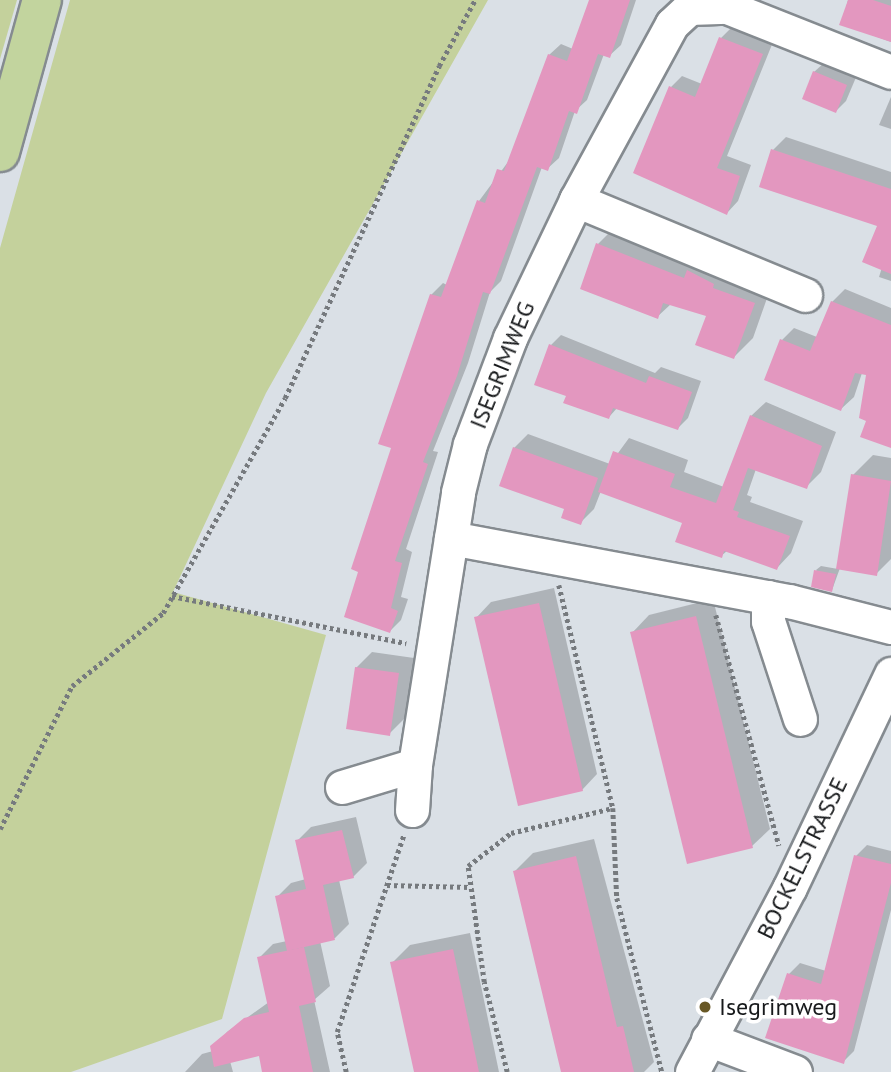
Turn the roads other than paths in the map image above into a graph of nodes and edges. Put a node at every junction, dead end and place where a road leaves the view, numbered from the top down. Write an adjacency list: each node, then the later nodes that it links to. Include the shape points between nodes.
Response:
1 (42, 0): 4 (main road)
2 (789, 13): 3 (street); 5 (street, ISEGRIMWEG, via 689,8 672,24)
3 (891, 72)
4 (0, 152)
5 (576, 200): 6 (street); 7 (street, ISEGRIMWEG, via 510,338 474,432 457,492)
6 (805, 295)
7 (451, 538): 8 (street); 12 (street, ISEGRIMWEG)
8 (768, 597): 9 (street); 11 (street, via 768,621)
9 (891, 627)
10 (891, 674): 15 (street, BOCKELSTRASSE, via 790,887)
11 (800, 719)
12 (415, 765): 13 (street); 14 (street, ISEGRIMWEG)
13 (342, 787)
14 (412, 810)
15 (709, 1039): 16 (street, BOCKELSTRASSE); 17 (street)
16 (692, 1072)
17 (794, 1072)

